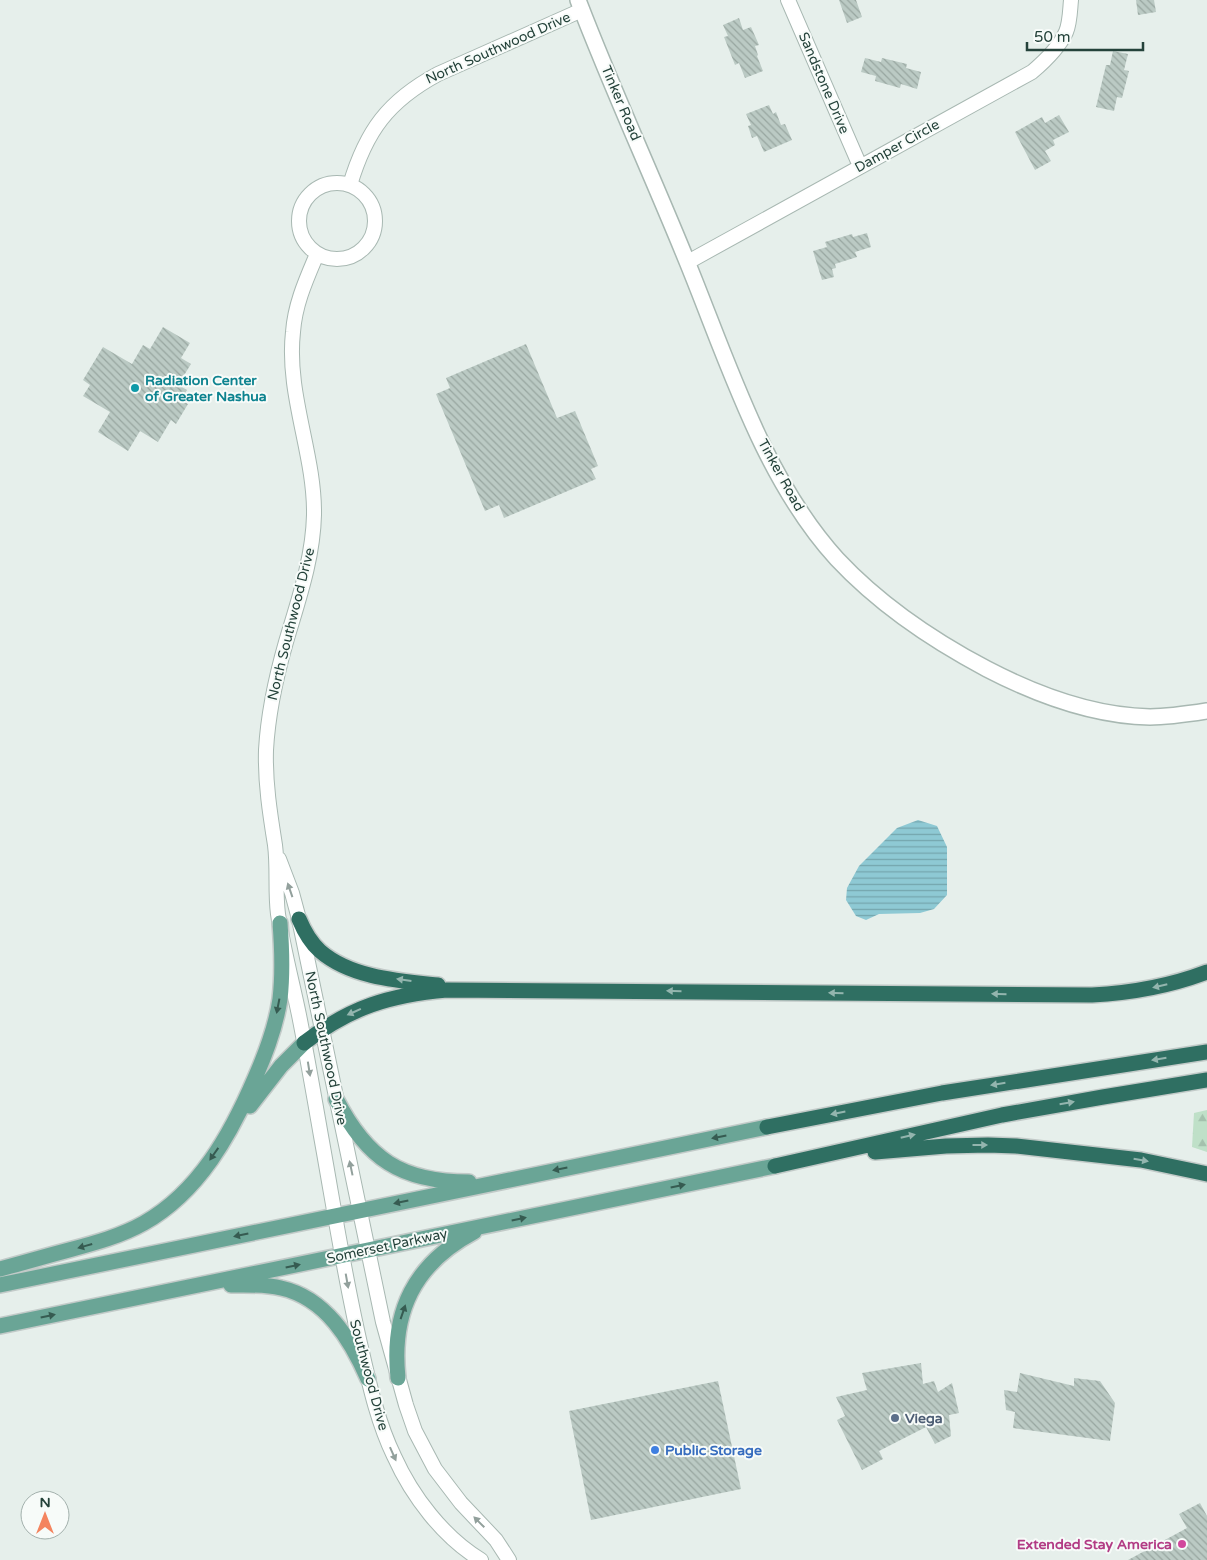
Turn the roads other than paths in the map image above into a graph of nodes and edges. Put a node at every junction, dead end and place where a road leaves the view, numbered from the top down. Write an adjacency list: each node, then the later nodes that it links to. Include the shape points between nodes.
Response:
1 (788, 0): 4 (street, Sandstone Drive)
2 (1070, 0): 4 (street, Damper Circle, via 1066,32 1046,60 1032,72)
3 (580, 5): 5 (street, North Southwood Drive, via 413,89 377,124); 7 (street, Tinker Road)
4 (860, 166): 7 (street, Damper Circle)
5 (350, 185): 6 (street, via 334,183 319,187 302,204 299,228 305,243); 6 (street, via 368,198 374,210 376,225 372,238 363,250 344,259 330,259)
6 (317, 254): 9 (street, North Southwood Drive, via 300,295 293,330 294,384 312,482 314,514 307,568 278,673 268,732 267,790)
7 (688, 262): 8 (street, Tinker Road, via 735,383 784,483 822,540 872,592 936,640 1035,692 1118,714 1150,717)
8 (1207, 711)
9 (275, 849): 10 (street, North Southwood Drive, one-way to 9); 11 (street, North Southwood Drive)
10 (299, 919): 13 (highway, one-way to 10, via 413,982 353,969 320,951 307,936); 14 (street, North Southwood Drive)
11 (280, 923): 15 (street, North Southwood Drive); 20 (main road, one-way to 20, via 282,972 276,1019 258,1072)
12 (1207, 972): 13 (highway, one-way to 13, via 1142,990 1092,995)
13 (505, 989): 14 (highway, one-way to 14, via 447,990 389,999 350,1013)
14 (322, 1030): 15 (highway); 18 (street, North Southwood Drive)
15 (304, 1043): 20 (main road, via 274,1074); 25 (street, North Southwood Drive, one-way to 25)
16 (1207, 1052): 19 (highway, one-way to 19, via 942,1093)
17 (1207, 1080): 21 (highway, one-way to 17, via 994,1117)
18 (336, 1099): 23 (main road, via 348,1121 370,1147 403,1172 449,1182); 24 (street, North Southwood Drive, one-way to 18)
19 (767, 1127): 23 (main road, one-way to 23)
20 (232, 1129): 29 (main road, one-way to 29, via 191,1185 168,1207 132,1230)
21 (775, 1166): 22 (highway, one-way to 22, via 884,1151 988,1145 1099,1154); 26 (main road, Somerset Parkway, one-way to 21)
22 (1207, 1174)
23 (505, 1180): 24 (main road, one-way to 24)
24 (360, 1210): 25 (main road); 27 (street, North Southwood Drive)
25 (335, 1216): 28 (street, Southwood Drive); 30 (main road, one-way to 30)
26 (491, 1224): 27 (main road, Somerset Parkway); 33 (main road, one-way to 26, via 396,1348 399,1326 418,1280 444,1251)
27 (368, 1250): 28 (main road, Somerset Parkway); 33 (street, Southwood Drive)
28 (342, 1256): 31 (main road, Somerset Parkway, one-way to 28); 34 (street, Southwood Drive, one-way to 34)
29 (0, 1269)
30 (0, 1284)
31 (190, 1287): 32 (main road, Somerset Parkway, one-way to 31); 34 (main road, via 263,1285 290,1290 306,1298 329,1315 359,1358)
32 (0, 1326)
33 (398, 1378): 36 (street, Southwood Drive, one-way to 33, via 496,1540 435,1469 415,1431)
34 (368, 1379): 35 (street, Southwood Drive, one-way to 35, via 389,1447 410,1486 445,1530)
35 (481, 1560)
36 (509, 1560)

